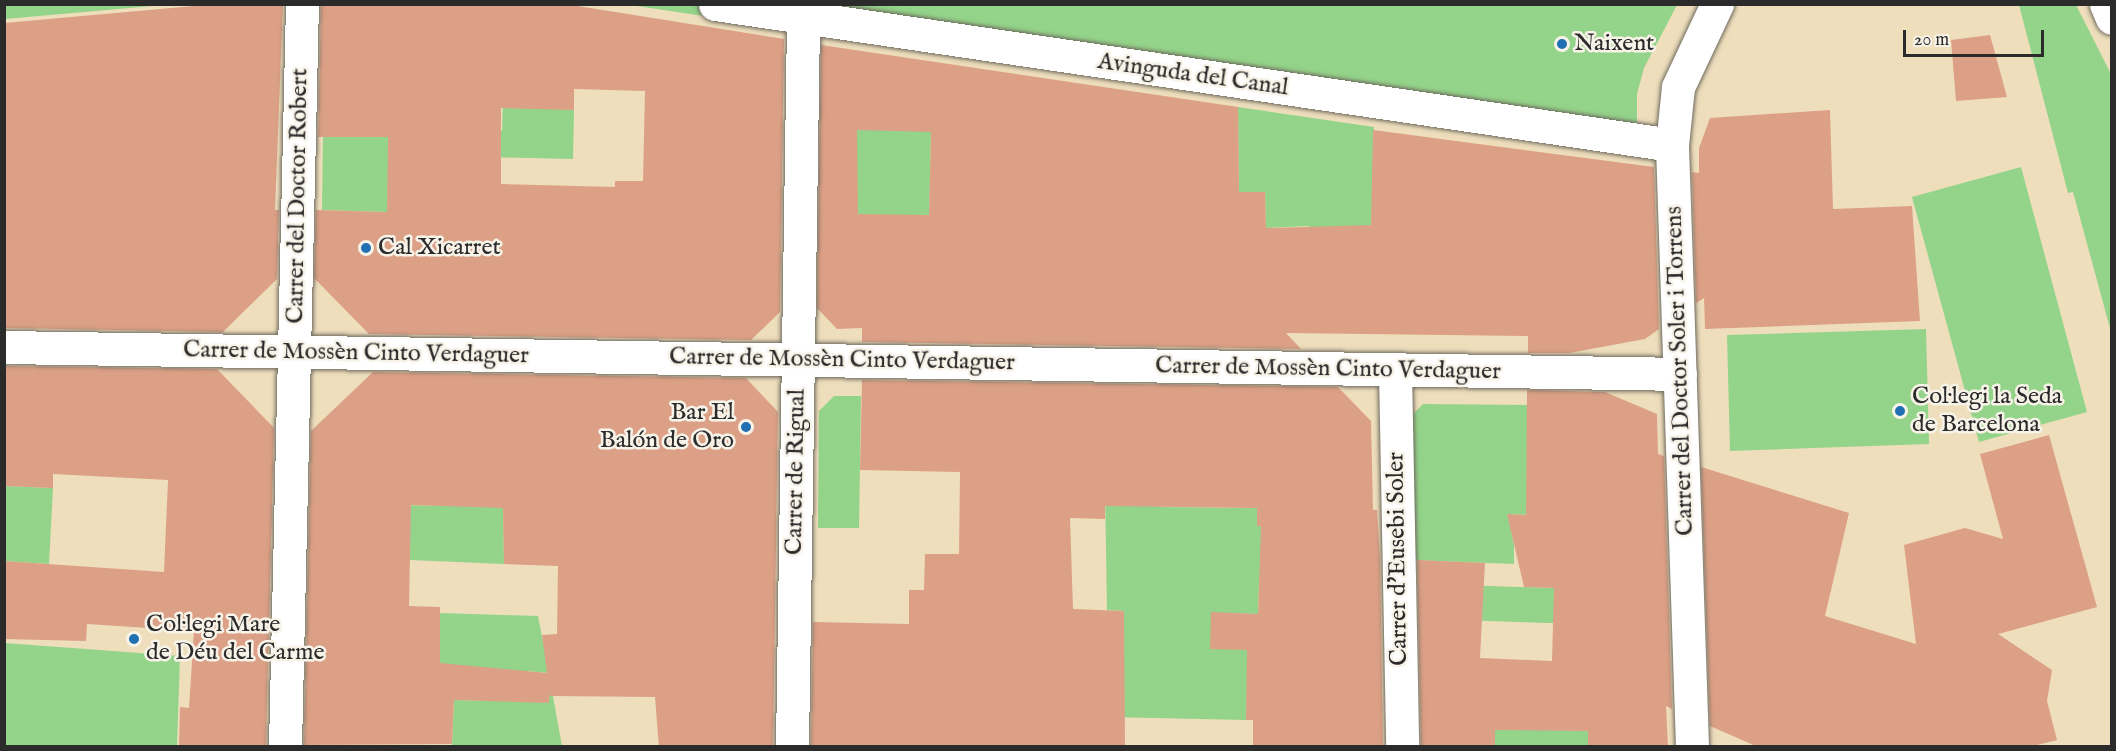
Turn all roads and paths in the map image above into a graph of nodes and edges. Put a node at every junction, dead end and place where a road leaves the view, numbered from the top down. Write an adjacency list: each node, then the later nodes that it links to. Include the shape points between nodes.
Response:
1 (302, 4): 9 (street, Carrer del Doctor Robert)
2 (715, 4): 5 (street, Avinguda del Canal)
3 (1717, 4): 7 (street, Carrer del Doctor Soler i Torrens, via 1678,87)
4 (2106, 4): 6 (street)
5 (803, 18): 7 (street, Avinguda del Canal); 10 (street, Carrer de Rigual)
6 (2112, 18)
7 (1672, 145): 12 (street, Carrer del Doctor Soler i Torrens)
8 (4, 347): 9 (street, Carrer de Mossèn Cinto Verdaguer)
9 (294, 352): 10 (street, Carrer de Mossèn Cinto Verdaguer); 13 (street, Carrer del Doctor Robert)
10 (797, 359): 11 (street, Carrer de Mossèn Cinto Verdaguer); 14 (street, Carrer de Rigual)
11 (1395, 371): 12 (street, Carrer de Mossèn Cinto Verdaguer); 15 (street, Carrer d'Eusebi Soler)
12 (1680, 374): 16 (street, Carrer del Doctor Soler i Torrens)
13 (285, 747)
14 (792, 747)
15 (1402, 747)
16 (1692, 747)

